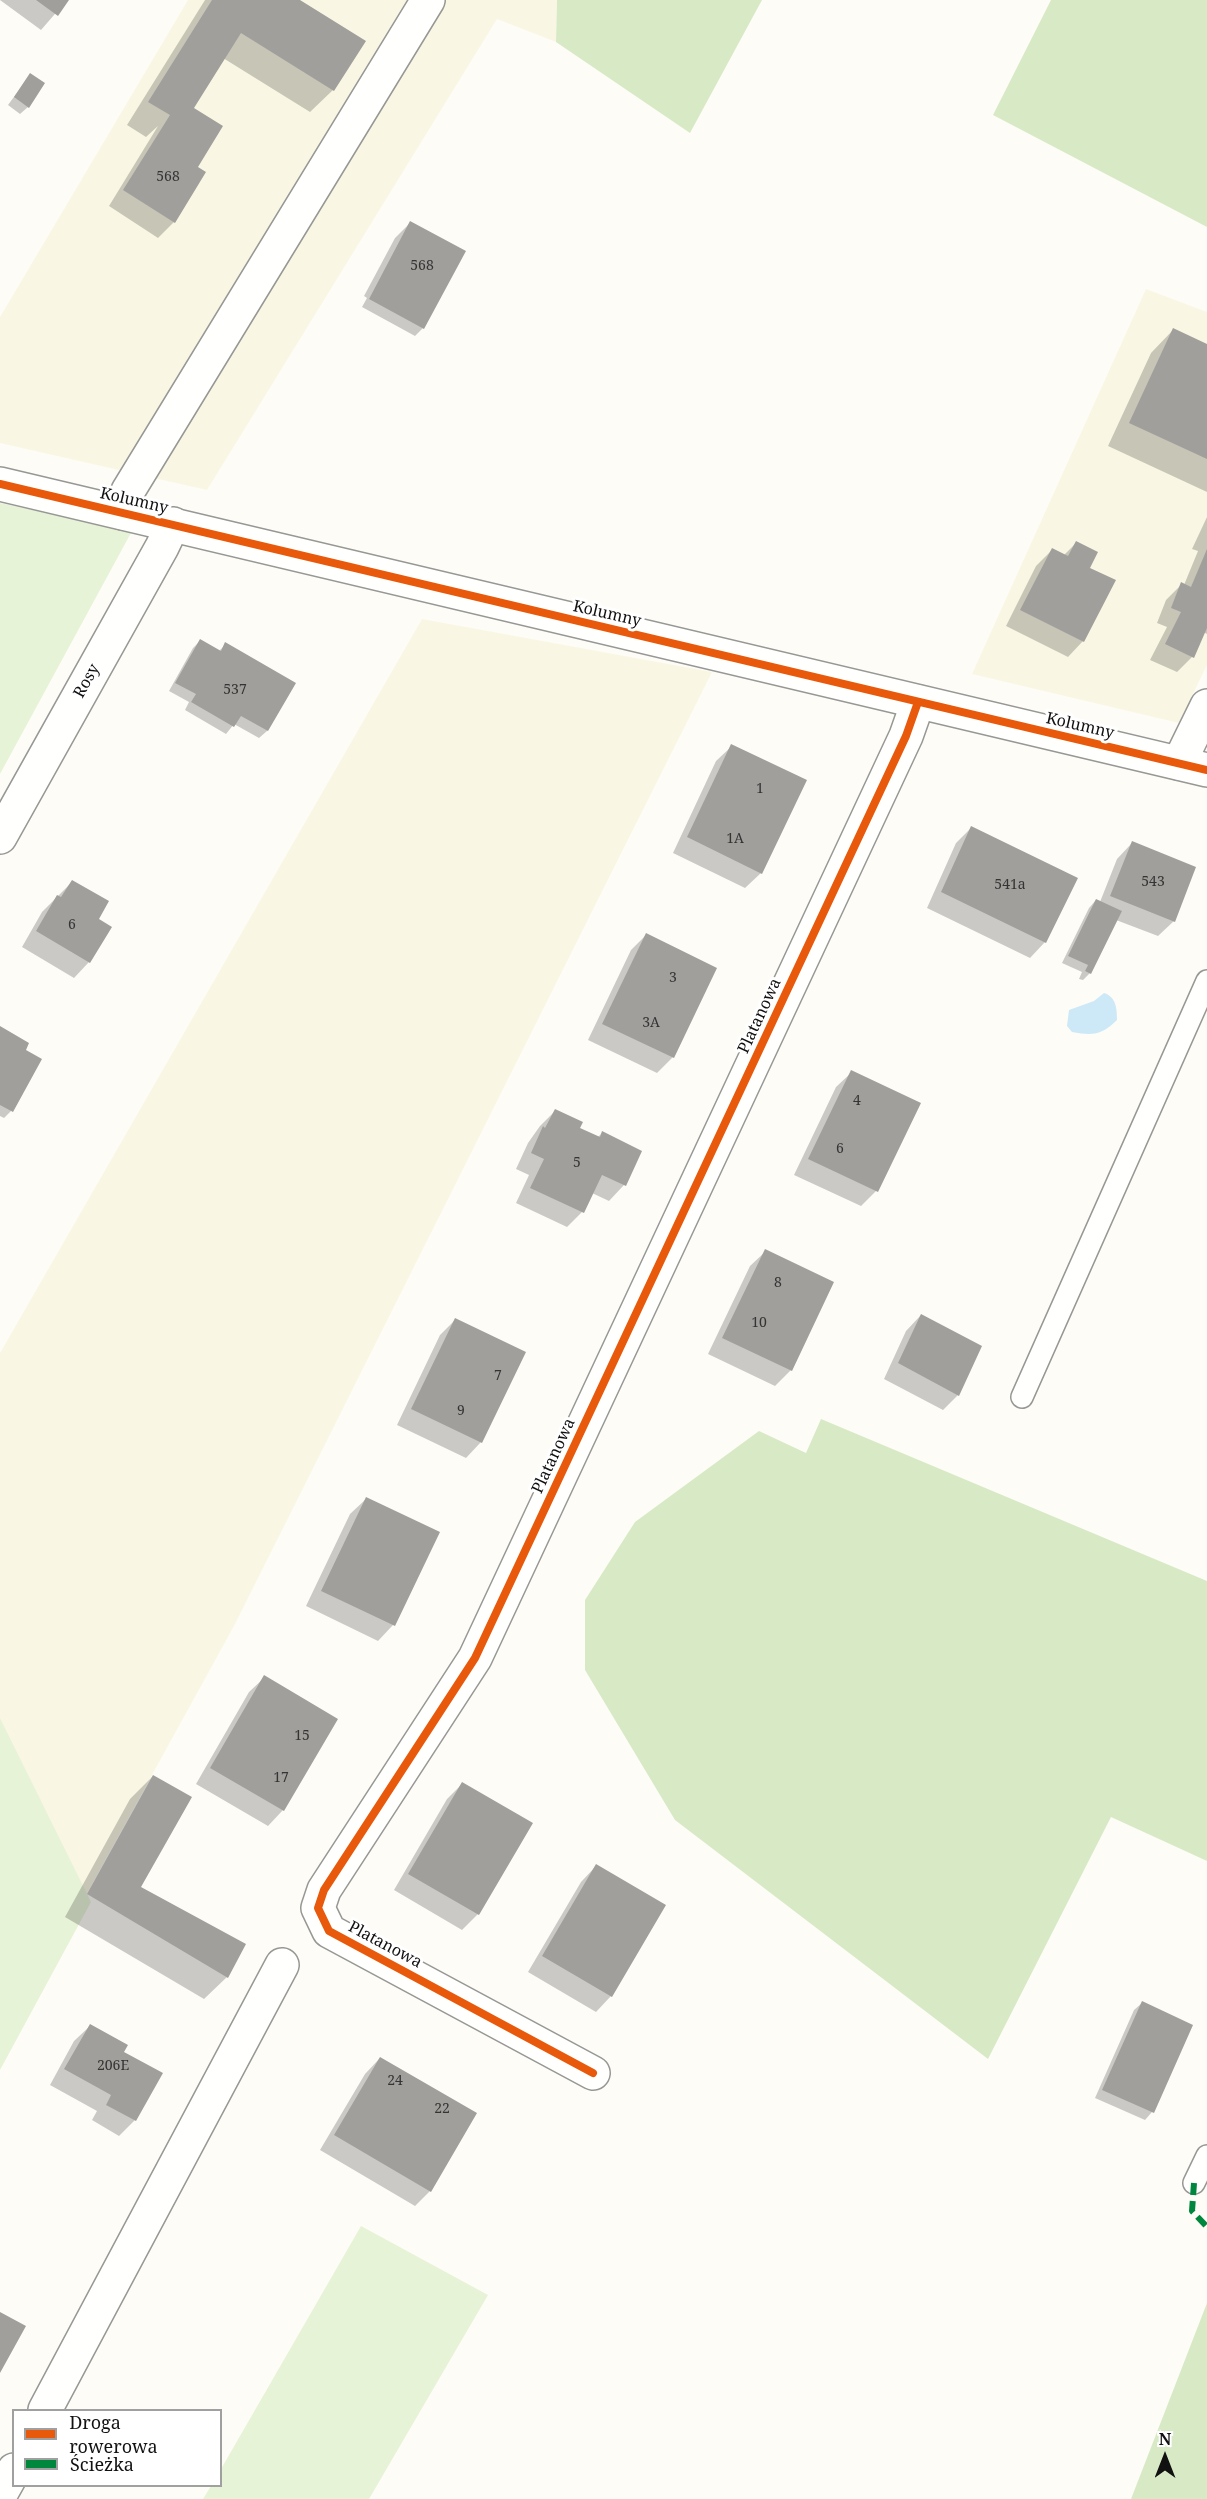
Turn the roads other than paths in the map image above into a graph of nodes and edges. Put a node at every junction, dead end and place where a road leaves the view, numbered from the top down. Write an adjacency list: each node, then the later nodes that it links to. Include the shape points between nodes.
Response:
1 (428, 0): 3 (street, via 128,490)
2 (0, 484): 3 (street, Kolumny)
3 (123, 513): 4 (street, Kolumny)
4 (173, 524): 5 (street, Kolumny); 8 (street, Rosy)
5 (918, 702): 7 (street, Kolumny); 12 (street, Platanowa, via 906,736 475,1658 324,1890 318,1908 329,1930)
6 (1207, 706): 7 (street)
7 (1193, 767)
8 (0, 837)
9 (1207, 981): 10 (lane)
10 (1022, 1397)
11 (282, 1965): 15 (street)
12 (593, 2073)
13 (1207, 2156): 14 (lane)
14 (1194, 2183)
15 (46, 2409)
16 (12, 2474): 17 (street)
17 (0, 2495)

